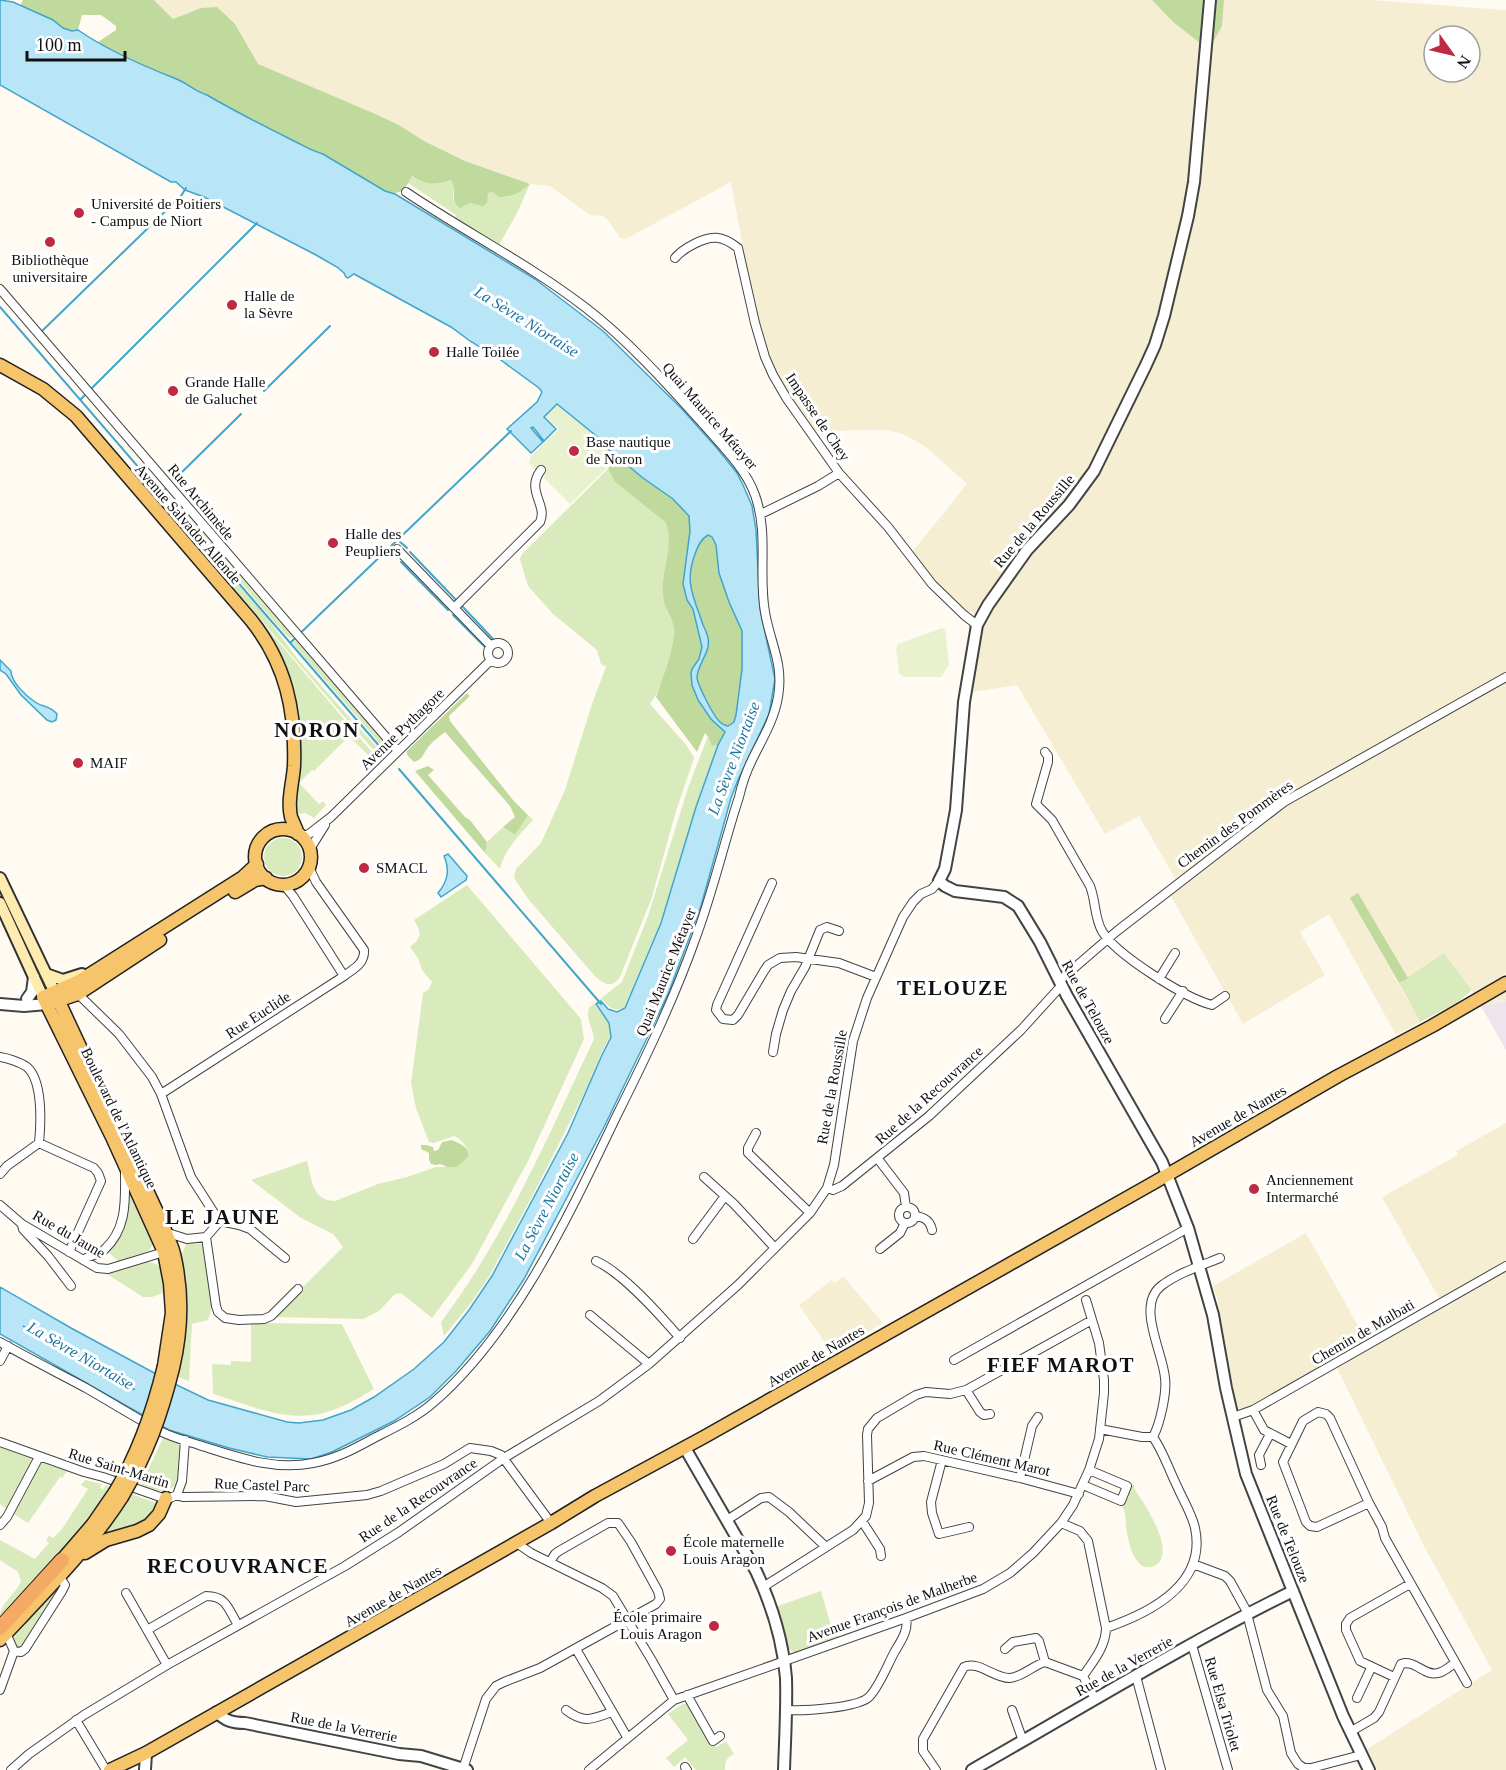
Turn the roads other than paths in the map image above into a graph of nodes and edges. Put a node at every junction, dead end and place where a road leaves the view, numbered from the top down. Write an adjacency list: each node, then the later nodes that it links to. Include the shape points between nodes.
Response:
1 (1210, 0): 11 (street, Rue de la Roussille, via 1194,182 1155,345 1094,471 1022,557)
2 (406, 192): 8 (street, Quai Maurice Métayer, via 536,272 603,322 729,453 755,493)
3 (675, 258): 7 (street, Impasse de Chey, via 710,237 738,248 755,323 773,375)
4 (0, 289): 16 (street, Rue Archimède)
5 (0, 365): 15 (main road, Avenue Salvador Allende, via 43,389 76,416 259,630 278,663 287,690 293,715)
6 (542, 470): 10 (street, via 535,486 543,513 540,522)
7 (839, 473): 8 (street); 11 (street, Impasse de Chey, via 932,584)
8 (761, 514): 108 (street, Quai Maurice Métayer, via 765,612 780,676 775,714 744,780 707,906 662,1024 562,1227 516,1304 471,1364 435,1401 344,1454 303,1465 274,1465)
9 (397, 549): 10 (street)
10 (454, 608): 12 (street)
11 (978, 625): 26 (street, Rue de la Roussille, via 964,702 956,810 945,869)
12 (491, 646): 13 (street); 13 (street, via 502,644 508,655 503,662)
13 (491, 660): 16 (street, Avenue Pythagore)
14 (1506, 677): 31 (street, Chemin des Pommères, via 1284,802)
15 (293, 742): 19 (main road, Avenue Salvador Allende, via 283,814); 20 (main road, Avenue Salvador Allende, via 290,811)
16 (398, 751): 18 (street, Avenue Pythagore)
17 (1045, 752): 31 (street, via 1048,762 1036,804 1058,829 1090,886 1098,922)
18 (331, 817): 20 (street, Avenue Pythagore, via 309,834); 21 (street, Avenue Pythagore)
19 (272, 831): 20 (main road, via 285,829); 22 (main road, via 258,845)
20 (300, 835): 21 (main road)
21 (310, 849): 23 (main road)
22 (256, 864): 25 (main road); 34 (main road, via 243,877)
23 (309, 867): 28 (main road, via 299,880); 36 (street, Rue Euclide, via 364,950 358,966)
24 (0, 878): 35 (main road, Boulevard de l'Atlantique)
25 (266, 878): 28 (main road); 43 (main road, via 232,893)
26 (939, 881): 38 (street, Rue de la Roussille, via 913,902 903,917); 40 (street, Rue de Telouze, via 955,891 1000,895 1018,906)
27 (772, 883): 33 (street, via 717,1005 718,1015 733,1020 774,961 791,956)
28 (283, 884): 36 (street)
29 (0, 903): 37 (main road, Boulevard de l'Atlantique)
30 (839, 931): 33 (street, via 822,928)
31 (1107, 939): 39 (street); 40 (street, Chemin des Pommères)
32 (1175, 953): 39 (street)
33 (808, 959): 38 (street, via 839,963); 53 (street, via 786,1003)
34 (97, 970): 35 (main road, via 63,980); 46 (main road)
35 (46, 974): 46 (main road, Boulevard de l'Atlantique)
36 (344, 976): 49 (street, Rue Euclide)
37 (34, 977): 45 (street); 46 (main road, Boulevard de l'Atlantique)
38 (876, 977): 64 (street, Rue de la Roussille, via 853,1041)
39 (1159, 978): 42 (street)
40 (1060, 983): 59 (street, Rue de la Recouvrance, via 1021,1030); 62 (street, Rue de Telouze)
41 (1506, 983): 62 (main road, Avenue de Nantes)
42 (1183, 991): 44 (street, via 1212,1005); 50 (street)
43 (78, 994): 46 (main road); 51 (main road, Boulevard de l'Atlantique, via 72,1006); 56 (street, via 119,1034)
44 (1226, 996)
45 (27, 999): 46 (street); 47 (street)
46 (51, 999): 47 (street, via 24,1006); 51 (main road, Boulevard de l'Atlantique); 60 (main road, Boulevard de l'Atlantique)
47 (4, 1005)
48 (274, 1009): 49 (street)
49 (280, 1017): 55 (street, Rue Euclide, via 242,1046)
50 (1165, 1019)
51 (72, 1031): 76 (main road, Boulevard de l'Atlantique)
52 (208, 1051): 55 (street)
53 (773, 1052)
54 (0, 1056): 58 (street, via 30,1072 39,1094)
55 (213, 1060): 56 (street, Rue Euclide)
56 (161, 1094): 71 (street, via 191,1177)
57 (756, 1133): 69 (street, via 748,1153)
58 (39, 1143): 61 (street); 81 (street, via 94,1168 101,1180)
59 (878, 1159): 64 (street, Rue de la Recouvrance, via 839,1188); 68 (street, via 904,1193)
60 (125, 1166): 82 (main road, Boulevard de l'Atlantique); 85 (street, via 125,1210 118,1231 104,1250)
61 (0, 1174)
62 (1167, 1175): 65 (street, Rue de Telouze); 111 (main road, Avenue de Nantes)
63 (704, 1177): 66 (street)
64 (827, 1188): 69 (street, Rue de la Recouvrance)
65 (1172, 1188): 74 (street, Rue de Telouze); 88 (street, Rue de Telouze, via 1194,1227)
66 (725, 1196): 78 (street); 79 (street)
67 (0, 1205): 73 (street, Rue du Jaune)
68 (906, 1207): 70 (street); 72 (street, via 899,1216)
69 (810, 1213): 79 (street, Rue de la Recouvrance)
70 (915, 1216): 72 (street); 75 (street, via 926,1219)
71 (220, 1221): 77 (street); 83 (street, via 250,1229)
72 (904, 1223): 80 (street, via 900,1233)
73 (22, 1224): 81 (street, Rue du Jaune); 89 (street)
74 (1188, 1228): 88 (street, Rue de Telouze); 97 (street)
75 (932, 1230)
76 (165, 1232): 77 (street, via 187,1239); 99 (main road, Boulevard de l'Atlantique, via 180,1292 178,1349)
77 (206, 1237): 90 (street, via 216,1306 225,1318 267,1318)
78 (693, 1239)
79 (775, 1248): 94 (street, Rue de la Recouvrance)
80 (880, 1249)
81 (69, 1252): 85 (street, Rue du Jaune)
82 (164, 1252): 85 (street, Rue du Jaune, via 102,1269); 99 (main road, Boulevard de l'Atlantique, via 172,1306)
83 (285, 1258)
84 (1220, 1258): 88 (street)
85 (83, 1260)
86 (596, 1261): 94 (street, via 618,1275)
87 (1506, 1266): 101 (street, Chemin de Malbati)
88 (1200, 1267): 103 (street, Rue de Telouze, via 1212,1300); 107 (street, via 1162,1286 1150,1304 1166,1385)
89 (71, 1286)
90 (298, 1289)
91 (1086, 1300): 93 (street, Avenue François de Malherbe)
92 (590, 1315): 98 (street)
93 (1092, 1320): 100 (street); 105 (street, Avenue François de Malherbe, via 1104,1380)
94 (680, 1338): 98 (street, Rue de la Recouvrance)
95 (4, 1344): 96 (street); 108 (street, Quai Maurice Métayer, via 164,1433)
96 (0, 1360)
97 (954, 1360)
98 (649, 1364): 113 (street, Rue de la Recouvrance, via 599,1401)
99 (169, 1367): 134 (main road, Boulevard de l'Atlantique, bridge, via 118,1494)
100 (966, 1390): 102 (street, via 980,1412); 118 (street, via 921,1393 877,1418 867,1435)
101 (1252, 1410): 103 (street, Chemin de Malbati); 106 (street)
102 (990, 1414)
103 (1233, 1417): 137 (street, Rue de Telouze, via 1246,1474)
104 (1038, 1418): 117 (street, via 1032,1426)
105 (1100, 1429): 107 (street); 116 (street, Avenue François de Malherbe)
106 (1270, 1434): 110 (street); 115 (street, via 1260,1455)
107 (1153, 1437): 133 (street, via 1192,1518 1196,1540)
108 (185, 1440): 121 (street, Rue Saint-Martin, via 182,1481)
109 (0, 1442): 112 (street, Rue Saint-Martin)
110 (1291, 1444): 122 (street, via 1303,1421 1317,1412 1328,1415); 122 (street, via 1283,1466 1304,1520 1310,1526 1317,1527)
111 (685, 1448): 123 (street); 125 (main road, Avenue de Nantes)
112 (39, 1457): 121 (street, Rue Saint-Martin); 127 (street)
113 (504, 1458): 121 (street, Rue Castel Parc, via 490,1451 468,1449 381,1491 352,1497 296,1502 265,1496); 125 (street); 142 (street, Rue de la Recouvrance, via 399,1533)
114 (942, 1460): 117 (street, Rue Clément Marot); 118 (street, Rue Clément Marot, via 918,1456); 128 (street, via 931,1502 939,1534)
115 (1261, 1465)
116 (1089, 1470): 119 (street, Avenue François de Malherbe); 119 (street, via 1127,1486 1121,1501)
117 (1020, 1478): 120 (street, Rue Clément Marot)
118 (868, 1481): 124 (street, via 869,1503)
119 (1083, 1485): 120 (street, Avenue François de Malherbe)
120 (1079, 1494): 126 (street, Avenue François de Malherbe)
121 (171, 1497): 134 (main road, via 149,1525 100,1543)
122 (1369, 1503): 135 (street)
123 (727, 1520): 130 (street, via 763,1496 769,1497); 136 (street)
124 (862, 1521): 130 (street); 131 (street)
125 (551, 1523): 129 (main road, Avenue de Nantes)
126 (1061, 1523): 140 (street, Avenue François de Malherbe, via 1010,1573 983,1589); 143 (street, via 1080,1531 1088,1541)
127 (0, 1525)
128 (969, 1527)
129 (518, 1542): 132 (street, via 525,1550); 168 (main road, Avenue de Nantes)
130 (826, 1547): 136 (street)
131 (881, 1556)
132 (550, 1562): 141 (street, via 607,1592); 141 (street, via 559,1551 608,1523 618,1523 660,1597 656,1604)
133 (1193, 1564): 139 (street, via 1228,1578); 143 (street, via 1162,1602)
134 (62, 1568): 145 (highway, Boulevard de l'Atlantique); 149 (street, via 62,1591 25,1649)
135 (1410, 1584): 152 (street); 154 (street, via 1346,1624 1359,1661)
136 (763, 1587): 150 (street)
137 (1293, 1591): 139 (street, Rue de la Verrerie); 170 (street, Rue de Telouze)
138 (126, 1593): 144 (street)
139 (1247, 1614): 146 (street, Rue de la Verrerie); 174 (street, via 1267,1690 1282,1716 1294,1759 1304,1768 1311,1768)
140 (906, 1618): 150 (street, Avenue François de Malherbe); 165 (street, via 903,1636 865,1700)
141 (628, 1619): 147 (street); 163 (street)
142 (238, 1625): 144 (street, via 224,1602 216,1596 206,1596); 153 (street, Rue de la Recouvrance)
143 (1106, 1628): 155 (street, via 1101,1648)
144 (147, 1630): 153 (street)
145 (2, 1634): 149 (street)
146 (1192, 1645): 156 (street, Rue de la Verrerie); 185 (street, Rue Elsa Triolet)
147 (576, 1649): 167 (street); 176 (street, via 491,1691)
148 (1005, 1650): 151 (street, via 1012,1642 1036,1638)
149 (14, 1651): 159 (street)
150 (784, 1661): 160 (street, Avenue François de Malherbe); 165 (street)
151 (1045, 1662): 155 (street); 182 (street, via 1011,1678 973,1666 964,1667 923,1739 922,1748)
152 (1455, 1663): 157 (street, via 1432,1674 1404,1662); 158 (street)
153 (167, 1665): 169 (street, Rue de la Recouvrance)
154 (1371, 1668): 157 (street); 161 (street)
155 (1083, 1676): 162 (street)
156 (1136, 1676): 162 (street, Rue de la Verrerie); 184 (street)
157 (1394, 1677): 170 (street, via 1379,1712)
158 (1467, 1683)
159 (0, 1690)
160 (687, 1695): 163 (street, Avenue François de Malherbe); 171 (street, via 713,1741)
161 (1357, 1698)
162 (1095, 1699): 173 (street, Rue de la Verrerie)
163 (674, 1700): 172 (street, Avenue François de Malherbe)
164 (566, 1710): 167 (street, via 587,1720)
165 (787, 1710): 181 (street)
166 (1012, 1710): 173 (street)
167 (612, 1712): 172 (street)
168 (217, 1713): 175 (main road, Avenue de Nantes); 176 (street, Rue de la Verrerie, via 237,1723 421,1756)
169 (76, 1720): 178 (street, Rue de la Recouvrance); 179 (street)
170 (1350, 1732): 174 (street, Rue de Telouze)
171 (720, 1736)
172 (627, 1737): 177 (street, Avenue François de Malherbe)
173 (1023, 1741): 183 (street, Rue de la Verrerie)
174 (1361, 1755): 186 (street, Rue de Telouze)
175 (135, 1761): 179 (main road, Avenue de Nantes); 180 (street)
176 (465, 1769)
177 (588, 1769)
178 (12, 1770)
179 (108, 1770)
180 (144, 1770)
181 (784, 1770)
182 (936, 1770)
183 (972, 1770)
184 (1161, 1770)
185 (1228, 1770)
186 (1369, 1770)

